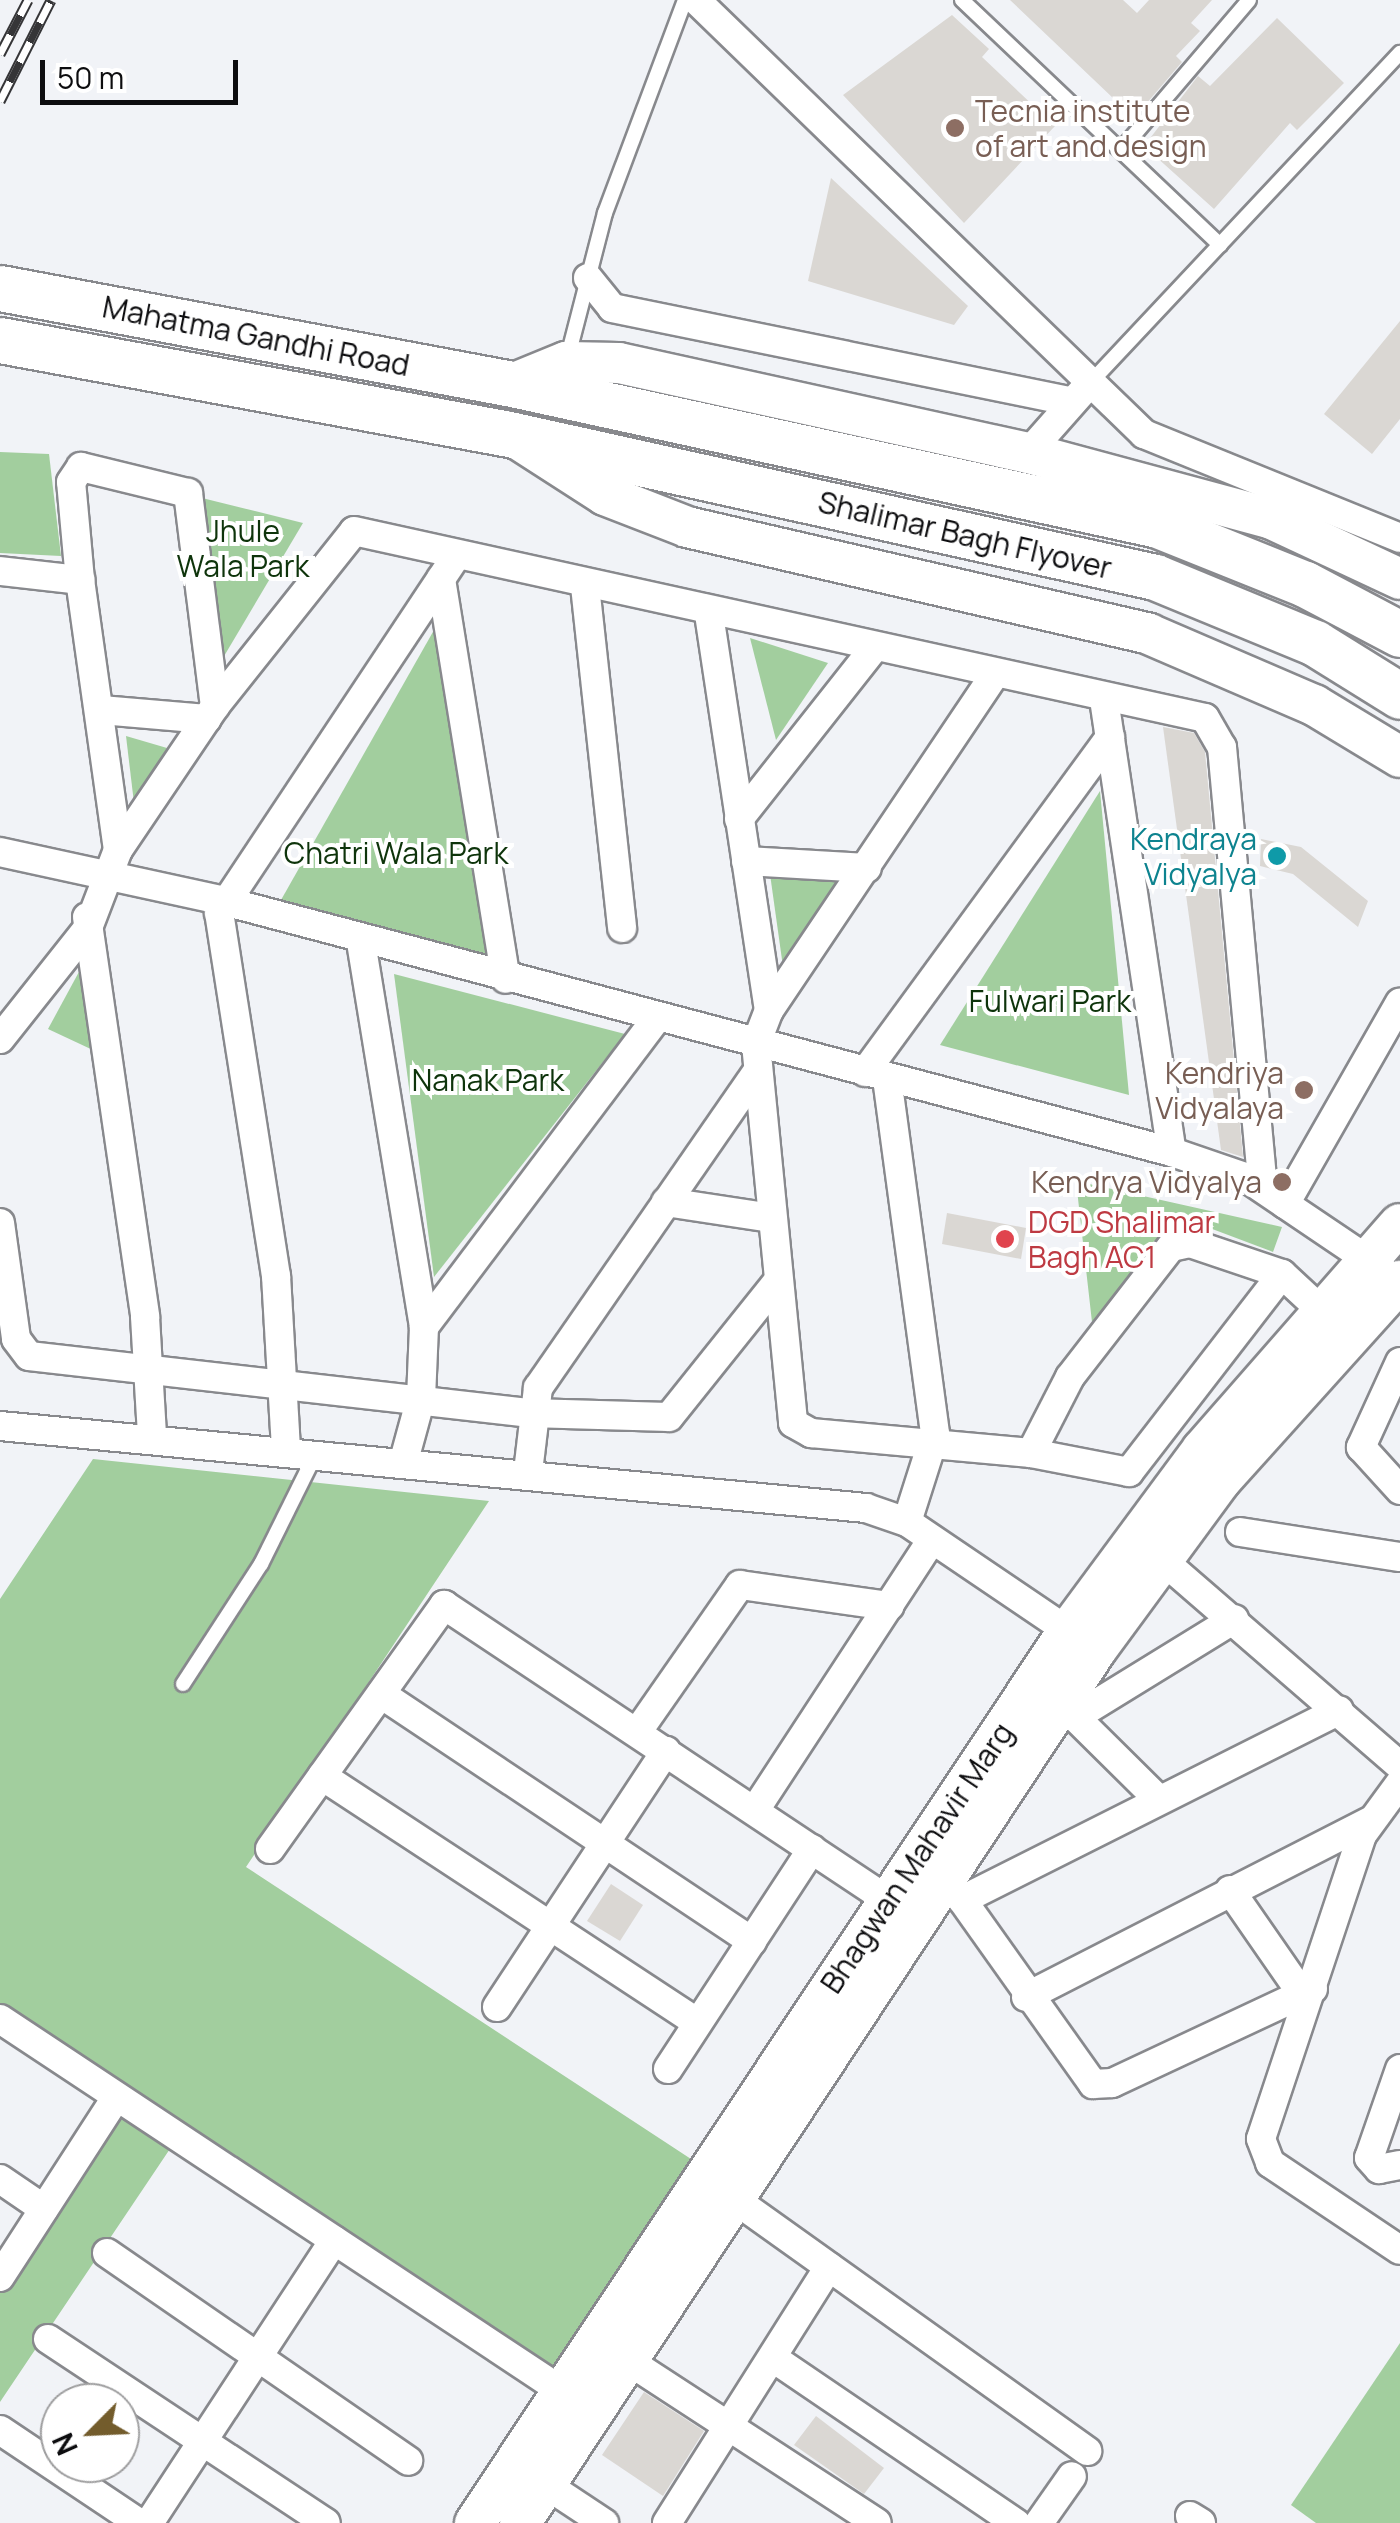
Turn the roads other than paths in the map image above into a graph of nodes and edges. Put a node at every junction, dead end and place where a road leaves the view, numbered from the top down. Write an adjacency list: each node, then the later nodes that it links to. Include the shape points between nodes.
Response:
1 (685, 0): 8 (lane, via 628,144)
2 (696, 0): 13 (street)
3 (962, 0): 6 (lane)
4 (1249, 0): 6 (lane)
5 (1400, 53): 7 (lane)
6 (1121, 150): 7 (lane)
7 (1220, 244): 13 (lane)
8 (588, 278): 11 (lane); 13 (street, via 612,308)
9 (0, 288): 12 (main road, Mahatma Gandhi Road)
10 (0, 340): 14 (main road, Mahatma Gandhi Road)
11 (576, 362): 12 (street); 15 (street)
12 (512, 384): 23 (main road, Shalimar Bagh Flyover, via 1158,525 1305,584)
13 (1082, 393): 15 (street); 16 (street, via 1158,442)
14 (509, 434): 26 (main road, Shalimar Bagh Flyover, via 1156,578 1315,643); 31 (street, via 604,494 687,526 1149,634 1314,705)
15 (1028, 453): 19 (street, via 1272,519)
16 (1400, 538)
17 (448, 567): 21 (street); 29 (street, via 367,532 344,535); 39 (street); 43 (street)
18 (0, 571): 20 (street)
19 (1400, 579)
20 (80, 580): 28 (street); 29 (street, via 74,473 88,468 183,488)
21 (585, 586): 22 (street); 41 (street)
22 (708, 614): 24 (street); 32 (street)
23 (1400, 634)
24 (874, 648): 25 (street); 32 (street)
25 (995, 674): 27 (street); 36 (street)
26 (1400, 696)
27 (1104, 699): 30 (street); 52 (street, via 1205,718 1219,734)
28 (101, 710): 29 (street); 33 (street)
29 (211, 713): 33 (street)
30 (1110, 737): 50 (street); 51 (street)
31 (1400, 757)
32 (739, 819): 35 (street)
33 (118, 850): 38 (street)
34 (0, 852): 37 (street)
35 (746, 862): 36 (street); 45 (street)
36 (867, 868): 45 (street)
37 (79, 870): 38 (street); 40 (street)
38 (110, 880): 39 (street); 40 (street)
39 (224, 901): 42 (street); 64 (street, via 221,963 268,1216)
40 (88, 928): 47 (street); 63 (street)
41 (622, 928)
42 (361, 942): 43 (street); 61 (street)
43 (506, 980): 46 (street)
44 (1400, 1002): 52 (street)
45 (769, 1010): 48 (street)
46 (656, 1018): 48 (street); 61 (street)
47 (0, 1039)
48 (756, 1044): 49 (street); 50 (street)
49 (756, 1073): 53 (street); 54 (street)
50 (876, 1075): 51 (street); 69 (street)
51 (1172, 1152): 52 (street)
52 (1274, 1196): 58 (street)
53 (666, 1202): 54 (street); 66 (street, via 538,1388)
54 (772, 1218): 59 (street)
55 (0, 1224): 63 (street, via 20,1348 42,1360)
56 (1400, 1224): 58 (street, Bhagwan Mahavir Marg)
57 (1282, 1274): 60 (street); 72 (street, via 1136,1470 1120,1474); 72 (street, via 1190,1243 1172,1247 1070,1377)
58 (1389, 1274): 60 (street, Bhagwan Mahavir Marg); 79 (street, Bhagwan Mahavir Marg, via 1221,1480)
59 (777, 1282): 66 (street, via 669,1417); 69 (street, via 793,1423 811,1433)
60 (1322, 1312): 79 (street, Bhagwan Mahavir Marg)
61 (424, 1327): 65 (street)
62 (1400, 1362): 75 (street, via 1361,1446)
63 (150, 1369): 64 (street); 68 (street)
64 (285, 1380): 65 (street); 70 (street)
65 (421, 1398): 66 (street); 73 (street)
66 (530, 1413): 74 (street)
67 (0, 1426): 68 (street)
68 (152, 1436): 70 (street)
69 (932, 1446): 72 (street); 76 (street)
70 (286, 1449): 71 (street)
71 (316, 1452): 73 (street); 84 (lane, via 261,1564)
72 (1031, 1453)
73 (404, 1460): 74 (street)
74 (528, 1472): 76 (street, via 792,1498)
75 (1400, 1490)
76 (907, 1522): 78 (street)
77 (1240, 1532): 80 (street)
78 (932, 1540): 81 (street); 83 (street)
79 (1149, 1549): 82 (street); 83 (street, Bhagwan Mahavir Marg)
80 (1400, 1557)
81 (890, 1606): 87 (street, via 740,1585); 93 (street)
82 (1234, 1619): 86 (street); 92 (street, via 1075,1718)
83 (1082, 1640): 99 (street, Bhagwan Mahavir Marg)
84 (183, 1684)
85 (381, 1694): 87 (street, via 435,1612 450,1606); 90 (street); 95 (street)
86 (1338, 1710): 89 (street); 92 (street)
87 (638, 1731): 88 (street)
88 (666, 1751): 93 (street); 95 (street)
89 (1400, 1766)
90 (322, 1776): 97 (street); 100 (street)
91 (1400, 1783): 94 (street)
92 (1158, 1799): 103 (street, via 962,1900)
93 (754, 1810): 96 (street)
94 (1370, 1821): 98 (street); 102 (street)
95 (604, 1844): 100 (street); 101 (street)
96 (812, 1849): 99 (street); 101 (street)
97 (270, 1850)
98 (1230, 1890): 102 (street); 103 (street)
99 (903, 1910): 112 (street, Bhagwan Mahavir Marg); 123 (street, Bhagwan Mahavir Marg)
100 (550, 1926): 104 (street); 106 (street)
101 (752, 1941): 106 (street)
102 (1308, 1992): 103 (street, via 1101,2085 1082,2077); 115 (street, via 1261,2150)
103 (1026, 1997)
104 (496, 2008)
105 (0, 2020): 109 (street)
106 (697, 2022): 107 (street)
107 (668, 2068)
108 (1400, 2069): 110 (street, via 1370,2158 1379,2169)
109 (116, 2098): 113 (street); 114 (street)
110 (1400, 2164)
111 (0, 2179): 113 (street)
112 (734, 2198): 117 (street); 122 (street, Bhagwan Mahavir Marg)
113 (44, 2209): 118 (street)
114 (334, 2240): 120 (street); 123 (street)
115 (1400, 2250)
116 (107, 2253): 120 (street)
117 (829, 2266): 121 (street); 127 (street)
118 (0, 2277)
119 (48, 2338): 126 (street)
120 (256, 2358): 126 (street); 128 (street)
121 (773, 2358): 124 (street); 139 (street)
122 (627, 2360): 124 (street); 130 (street, Bhagwan Mahavir Marg)
123 (562, 2391): 134 (street, Bhagwan Mahavir Marg)
124 (732, 2425): 137 (street); 138 (street)
125 (0, 2430): 131 (street)
126 (202, 2440): 132 (street); 133 (street)
127 (1088, 2451)
128 (408, 2461)
129 (1072, 2476): 140 (street)
130 (546, 2484): 135 (street, Bhagwan Mahavir Marg); 136 (street)
131 (139, 2523)
132 (149, 2523)
133 (326, 2523)
134 (475, 2523)
135 (520, 2523)
136 (604, 2523)
137 (666, 2523)
138 (876, 2523)
139 (1016, 2523)
140 (1039, 2523)

